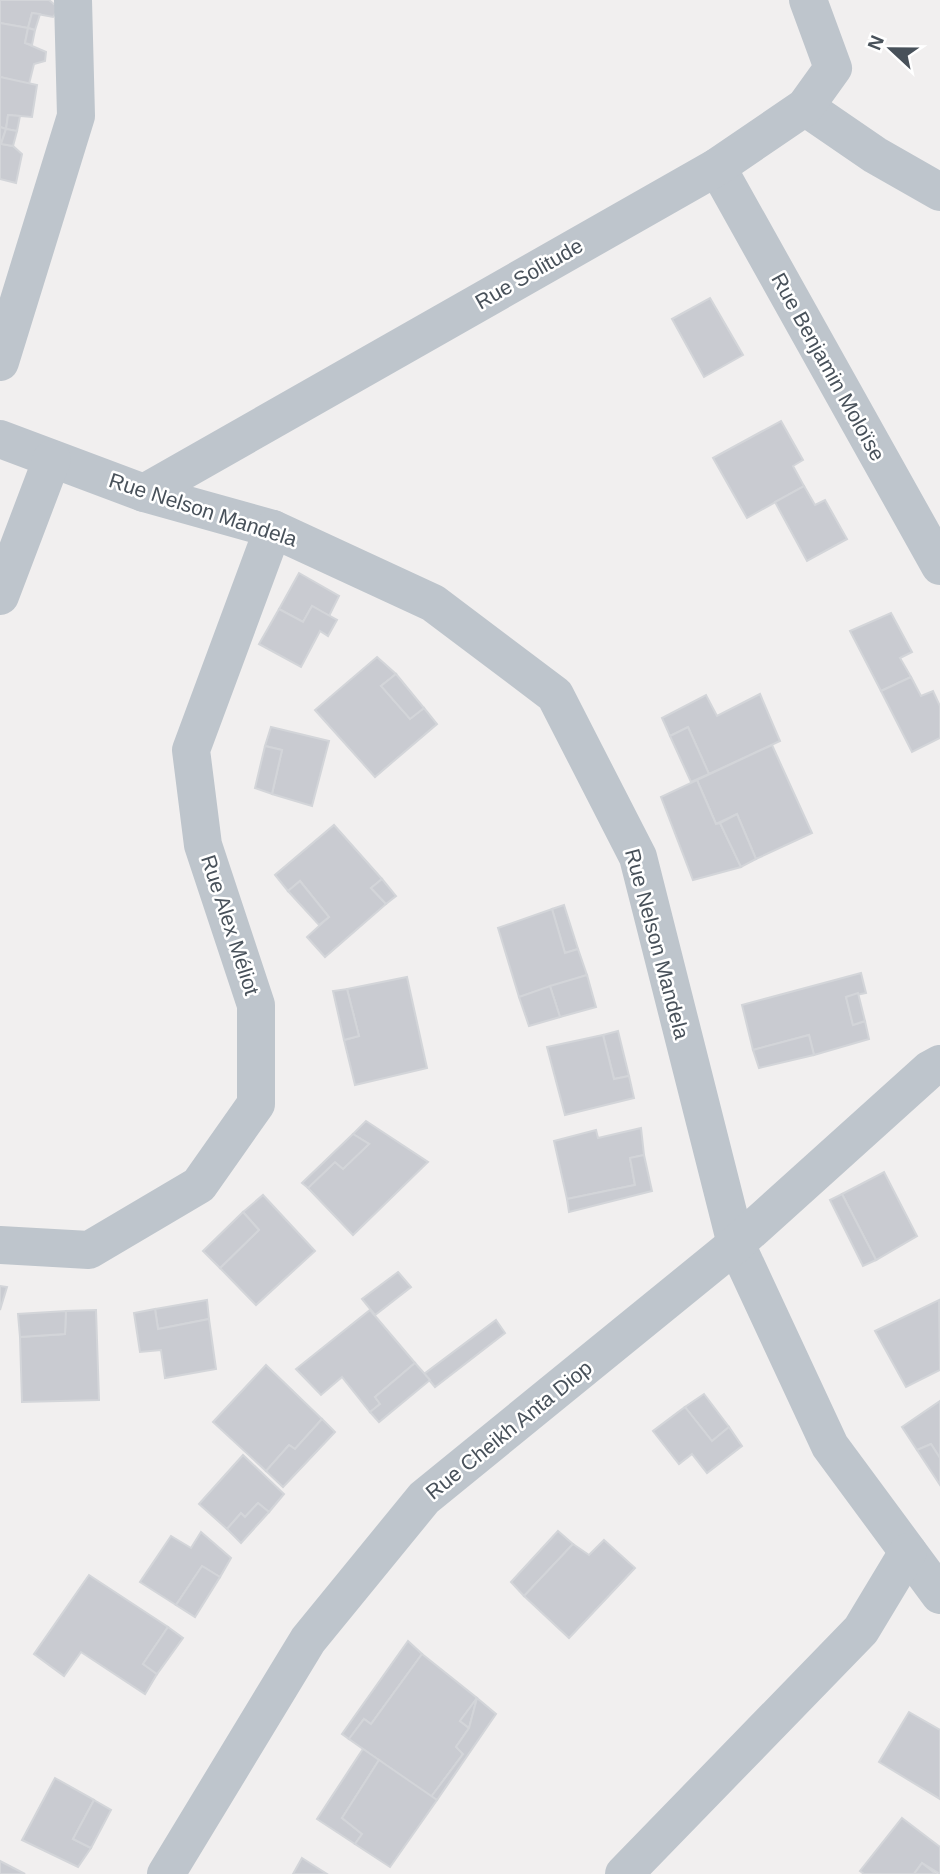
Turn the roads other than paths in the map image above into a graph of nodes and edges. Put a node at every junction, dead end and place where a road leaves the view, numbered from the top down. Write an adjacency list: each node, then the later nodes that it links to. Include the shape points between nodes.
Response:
1 (73, 0): 6 (street, via 76,116)
2 (808, 0): 3 (street, Rue Solitude, via 833,68)
3 (805, 107): 4 (street, Rue Solitude); 5 (street)
4 (717, 167): 9 (street, Rue Solitude); 11 (street, Rue Benjamin Moloïse)
5 (940, 192)
6 (0, 362)
7 (0, 439): 8 (street, Rue Nelson Mandela)
8 (52, 459): 9 (street, Rue Nelson Mandela); 12 (street)
9 (144, 493): 10 (street, Rue Nelson Mandela)
10 (273, 529): 14 (street, Rue Nelson Mandela, via 433,603 555,695 638,857); 15 (street, Rue Alex Méliot, via 191,750 203,845 256,1005 256,1104 199,1185 89,1250)
11 (940, 566)
12 (0, 596)
13 (940, 1065): 14 (street, Rue Cheikh Anta Diop)
14 (736, 1244): 16 (street, Rue Nelson Mandela, via 830,1446); 18 (street, Rue Cheikh Anta Diop, via 424,1498 308,1640)
15 (0, 1245)
16 (908, 1552): 17 (street, Rue Nelson Mandela); 19 (street, via 861,1630)
17 (940, 1595)
18 (166, 1874)
19 (624, 1874)

